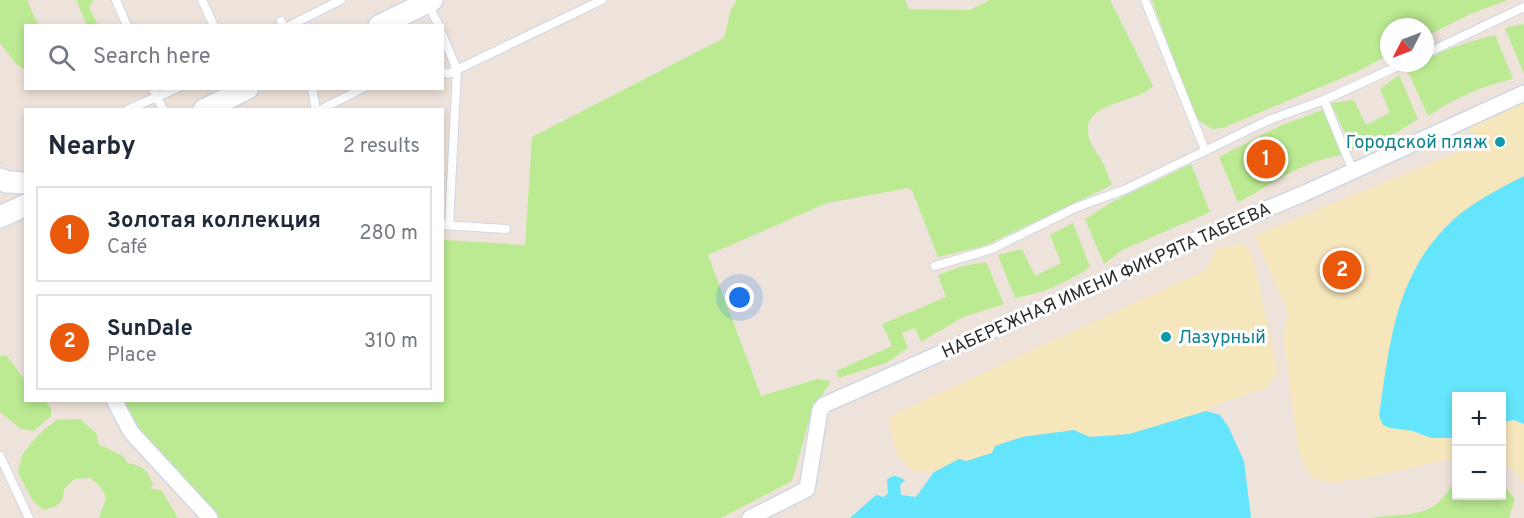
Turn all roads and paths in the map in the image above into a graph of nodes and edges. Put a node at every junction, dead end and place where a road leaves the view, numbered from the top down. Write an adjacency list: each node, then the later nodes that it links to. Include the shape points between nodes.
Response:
1 (116, 0): 8 (lane)
2 (201, 0): 9 (lane)
3 (341, 0): 10 (lane)
4 (602, 0): 15 (lane)
5 (1145, 0): 31 (lane)
6 (430, 1): 11 (street); 12 (lane)
7 (1524, 7): 14 (lane)
8 (126, 24)
9 (213, 24)
10 (284, 24)
11 (383, 24)
12 (437, 24)
13 (444, 38): 15 (lane)
14 (1434, 50)
15 (458, 70): 16 (lane); 37 (lane)
16 (444, 72)
17 (1385, 72): 25 (lane)
18 (154, 90): 24 (lane)
19 (173, 90): 24 (lane)
20 (244, 90): 28 (street)
21 (313, 90): 29 (lane)
22 (359, 90): 30 (lane)
23 (1524, 93): 32 (street, НАБЕРЕЖНАЯ ИМЕНИ ФИКРЯТА ТАБЕЕВА)
24 (157, 97): 26 (lane); 27 (lane)
25 (1324, 100): 31 (lane); 32 (lane)
26 (132, 108)
27 (162, 108)
28 (208, 108)
29 (317, 108)
30 (322, 108)
31 (1204, 150): 39 (lane, via 992,249)
32 (1353, 171): 44 (street, НАБЕРЕЖНАЯ ИМЕНИ ФИКРЯТА ТАБЕЕВА, via 824,405 807,489)
33 (0, 179): 34 (street)
34 (24, 183)
35 (24, 206): 36 (street)
36 (0, 217)
37 (446, 225): 38 (lane)
38 (506, 229)
39 (935, 266)
40 (115, 402): 43 (street, via 131,432)
41 (0, 456): 42 (lane)
42 (28, 518)
43 (210, 518)
44 (750, 518)

